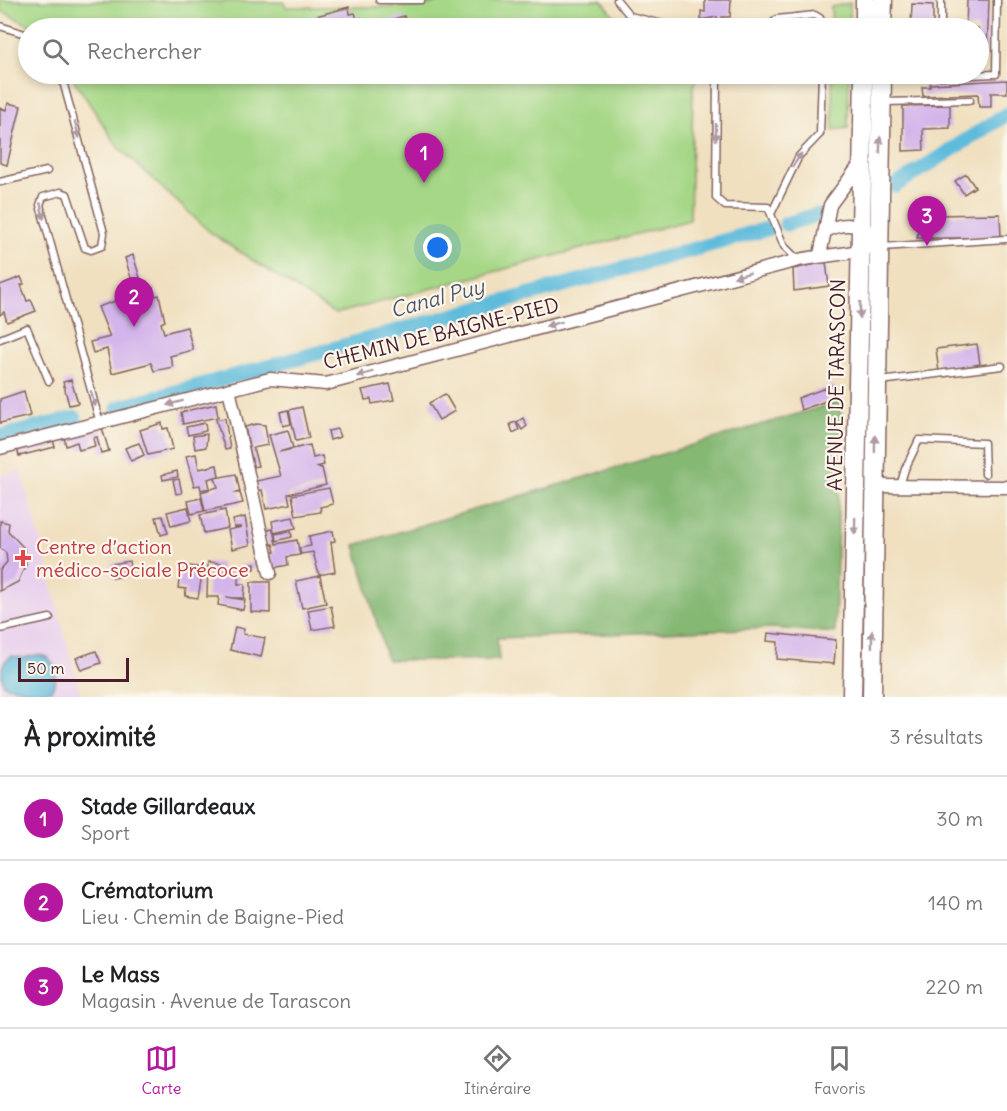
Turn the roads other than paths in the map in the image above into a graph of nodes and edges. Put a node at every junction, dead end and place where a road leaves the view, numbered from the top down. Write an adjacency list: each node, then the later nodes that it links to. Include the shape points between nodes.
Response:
1 (379, 0): 2 (lane)
2 (421, 0)
3 (617, 0): 8 (lane, via 630,16)
4 (865, 0): 11 (main road)
5 (883, 0): 12 (main road)
6 (941, 0): 13 (lane)
7 (997, 0): 16 (lane, via 996,74)
8 (638, 18)
9 (786, 18): 10 (lane)
10 (820, 18)
11 (865, 18)
12 (882, 18)
13 (941, 18)
14 (0, 26): 15 (lane)
15 (18, 32)
16 (989, 74)
17 (64, 84): 38 (lane, one-way to 38, via 104,244 100,248 85,248 67,194 43,197 40,205)
18 (717, 84): 27 (lane, one-way to 27, via 716,198 725,206 762,205)
19 (822, 84): 27 (lane, one-way to 19, via 799,156 820,134)
20 (864, 84): 24 (main road, AVENUE DE TARASCON)
21 (882, 84): 23 (main road, AVENUE DE TARASCON)
22 (970, 100): 23 (lane)
23 (881, 102): 29 (main road, AVENUE DE TARASCON, one-way to 23)
24 (863, 160): 28 (street, via 830,205); 29 (main road, AVENUE DE TARASCON)
25 (46, 171): 26 (lane)
26 (0, 182)
27 (772, 212): 32 (lane, via 784,246)
28 (826, 231): 29 (street, via 843,224); 31 (street)
29 (871, 238): 30 (lane); 31 (street, CHEMIN DE BAIGNE-PIED); 36 (main road, AVENUE DE TARASCON); 47 (main road, AVENUE DE TARASCON, one-way to 47)
30 (1006, 239)
31 (820, 255): 32 (street, CHEMIN DE BAIGNE-PIED)
32 (799, 260): 37 (street, CHEMIN DE BAIGNE-PIED, one-way to 37, via 326,384 270,379)
33 (0, 339): 35 (lane, via 27,328)
34 (1002, 366): 36 (lane)
35 (49, 381)
36 (876, 381): 41 (main road, AVENUE DE TARASCON, one-way to 36)
37 (229, 389): 38 (street, CHEMIN DE BAIGNE-PIED, one-way to 38); 44 (street)
38 (100, 423): 39 (street, CHEMIN DE BAIGNE-PIED)
39 (0, 448)
40 (985, 474): 42 (lane, via 984,443 919,440)
41 (874, 486): 42 (street); 48 (main road, AVENUE DE TARASCON, one-way to 41)
42 (900, 486): 43 (street)
43 (1007, 487)
44 (270, 573)
45 (50, 618): 46 (lane)
46 (0, 629)
47 (852, 697)
48 (872, 697)

